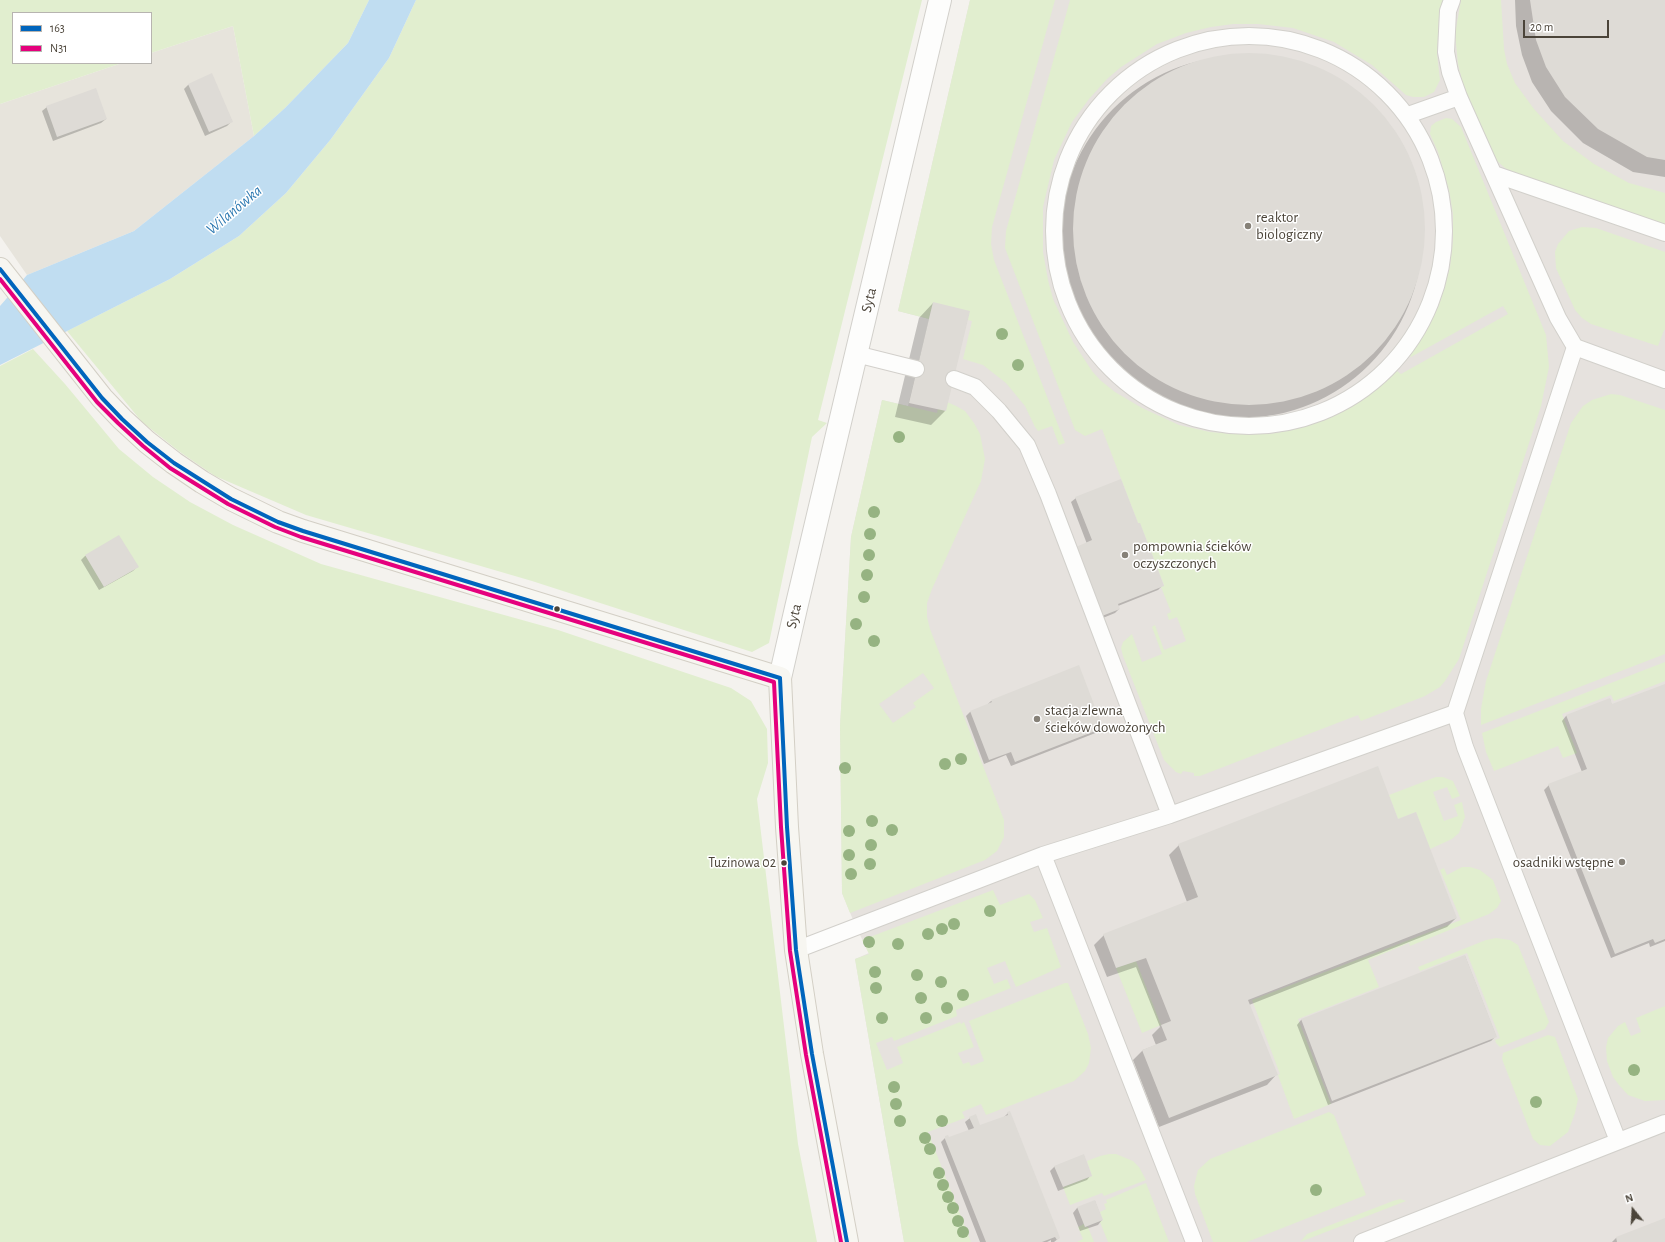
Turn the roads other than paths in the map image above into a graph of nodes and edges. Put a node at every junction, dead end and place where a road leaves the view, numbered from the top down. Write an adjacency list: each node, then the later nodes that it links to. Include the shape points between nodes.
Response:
1 (940, 0): 9 (street, Syta)
2 (1452, 0): 3 (lane, via 1448,11 1446,52)
3 (1459, 97): 4 (lane); 5 (lane)
4 (1408, 115): 4 (lane, via 1435,166 1446,223 1440,280 1417,334 1379,378 1330,410 1274,425 1216,424 1161,406 1114,373 1078,327 1058,278 1053,224 1062,171 1086,122 1121,82 1166,53 1218,37 1272,36 1324,49 1371,76)
5 (1494, 174): 6 (lane); 8 (lane, via 1558,318)
6 (1665, 233)
7 (4, 274): 13 (street, via 102,398 122,419 174,463 254,511 303,531)
8 (1575, 347): 12 (lane); 14 (lane)
9 (856, 354): 10 (lane); 13 (street, Syta)
10 (916, 369)
11 (954, 379): 15 (lane, via 975,387 1027,445)
12 (1665, 380)
13 (780, 678): 17 (street, Syta)
14 (1455, 713): 15 (lane); 19 (lane, via 1465,747)
15 (1170, 815): 16 (lane)
16 (1043, 855): 17 (lane); 21 (lane)
17 (796, 950): 20 (street, Syta)
18 (1665, 1123): 19 (lane)
19 (1618, 1141): 22 (lane)
20 (847, 1242)
21 (1194, 1242)
22 (1362, 1242)

